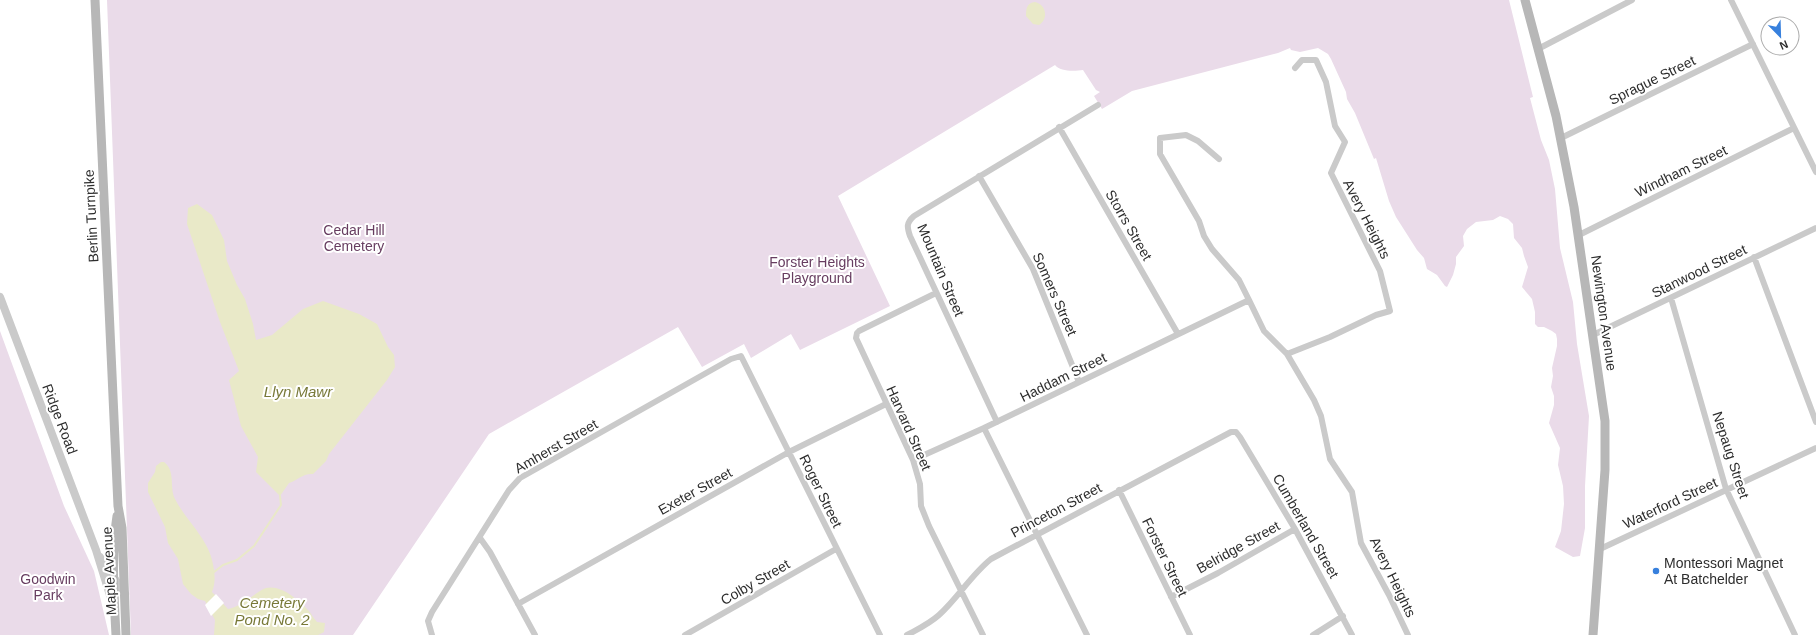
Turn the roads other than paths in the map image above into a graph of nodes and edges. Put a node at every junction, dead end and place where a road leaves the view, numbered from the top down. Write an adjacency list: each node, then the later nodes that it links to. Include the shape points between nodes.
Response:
1 (95, 0): 31 (main road, Berlin Turnpike)
2 (1526, 0): 6 (main road, Newington Avenue)
3 (1632, 0): 6 (street)
4 (1731, 0): 5 (street)
5 (1753, 44): 10 (street); 11 (street, Sprague Street)
6 (1538, 49): 11 (main road, Newington Avenue)
7 (1295, 68): 24 (street, Avery Heights, via 1302,60 1316,60 1326,82 1335,126 1344,142 1331,173 1380,271 1390,311)
8 (1098, 105): 9 (street, Mountain Street)
9 (1059, 127): 14 (street, Mountain Street); 22 (street, Storrs Street)
10 (1794, 128): 13 (street); 16 (street, Windham Street)
11 (1561, 138): 16 (main road, Newington Avenue)
12 (1219, 159): 21 (street, Avery Heights, via 1198,141 1186,135 1160,138 1160,154 1199,221 1204,236 1239,280)
13 (1816, 172)
14 (979, 176): 18 (street, Mountain Street, via 908,222 910,236); 26 (street, Somers Street, via 1033,268)
15 (1816, 228): 17 (street, Stanwood Street)
16 (1579, 235): 23 (main road, Newington Avenue)
17 (1754, 257): 20 (street, Stanwood Street); 29 (street)
18 (936, 293): 27 (street, Harvard Street, via 857,333 857,341); 28 (street, Mountain Street)
19 (0, 297): 43 (street, Ridge Road)
20 (1671, 298): 23 (street, Stanwood Street); 36 (street, Nepaug Street)
21 (1249, 300): 22 (street, Haddam Street); 24 (street, Avery Heights, via 1264,330)
22 (1178, 334): 26 (street, Haddam Street)
23 (1593, 335): 42 (main road, Newington Avenue, via 1606,441)
24 (1287, 354): 64 (street, Avery Heights, via 1321,416 1330,459 1352,492 1361,543)
25 (743, 357): 34 (street, Roger Street); 41 (street, Amherst Street, via 738,356 520,478 509,490)
26 (1079, 382): 28 (street, Haddam Street)
27 (886, 404): 34 (street, Exeter Street); 35 (street, Harvard Street)
28 (997, 422): 30 (street, Haddam Street)
29 (1816, 422)
30 (984, 428): 35 (street, Haddam Street); 40 (street)
31 (115, 431): 38 (main road, Maple Avenue)
32 (1236, 432): 37 (street, Princeton Street, via 1231,432); 39 (street, Cumberland Street)
33 (1816, 448): 36 (street, Waterford Street)
34 (789, 452): 44 (street, Roger Street); 49 (street, Exeter Street)
35 (914, 460): 46 (street, Harvard Street, via 922,506 929,526)
36 (1726, 489): 42 (street, Waterford Street); 66 (street, Nepaug Street)
37 (1119, 490): 40 (street, Princeton Street); 48 (street, Forster Street)
38 (118, 506): 45 (main road, Maple Avenue, via 115,529); 47 (main road, Maple Avenue, via 122,528)
39 (1295, 529): 48 (street, Belridge Street); 51 (street, Cumberland Street)
40 (1037, 534): 46 (street, Princeton Street, via 991,559 979,568); 60 (street)
41 (480, 538): 49 (street); 54 (street, Amherst Street, via 432,612 428,621)
42 (1600, 549): 65 (main road, Newington Avenue)
43 (96, 550): 45 (street, Ridge Road); 50 (street, Ridge Road)
44 (836, 550): 56 (street, Colby Street); 57 (street, Roger Street)
45 (115, 578): 47 (street, Ridge Road); 50 (main road, Maple Avenue)
46 (961, 590): 58 (street, Princeton Street, via 939,615); 59 (street, Harvard Street)
47 (125, 594): 53 (main road, Maple Avenue)
48 (1171, 597): 61 (street, Forster Street)
49 (518, 604): 55 (street)
50 (115, 612): 52 (main road, Maple Avenue)
51 (1343, 616): 62 (street); 63 (street, Cumberland Street)
52 (116, 635)
53 (126, 635)
54 (432, 635)
55 (536, 635)
56 (686, 635)
57 (880, 635)
58 (907, 635)
59 (983, 635)
60 (1087, 635)
61 (1190, 635)
62 (1313, 635)
63 (1352, 635)
64 (1408, 635)
65 (1593, 635)
66 (1795, 635)

